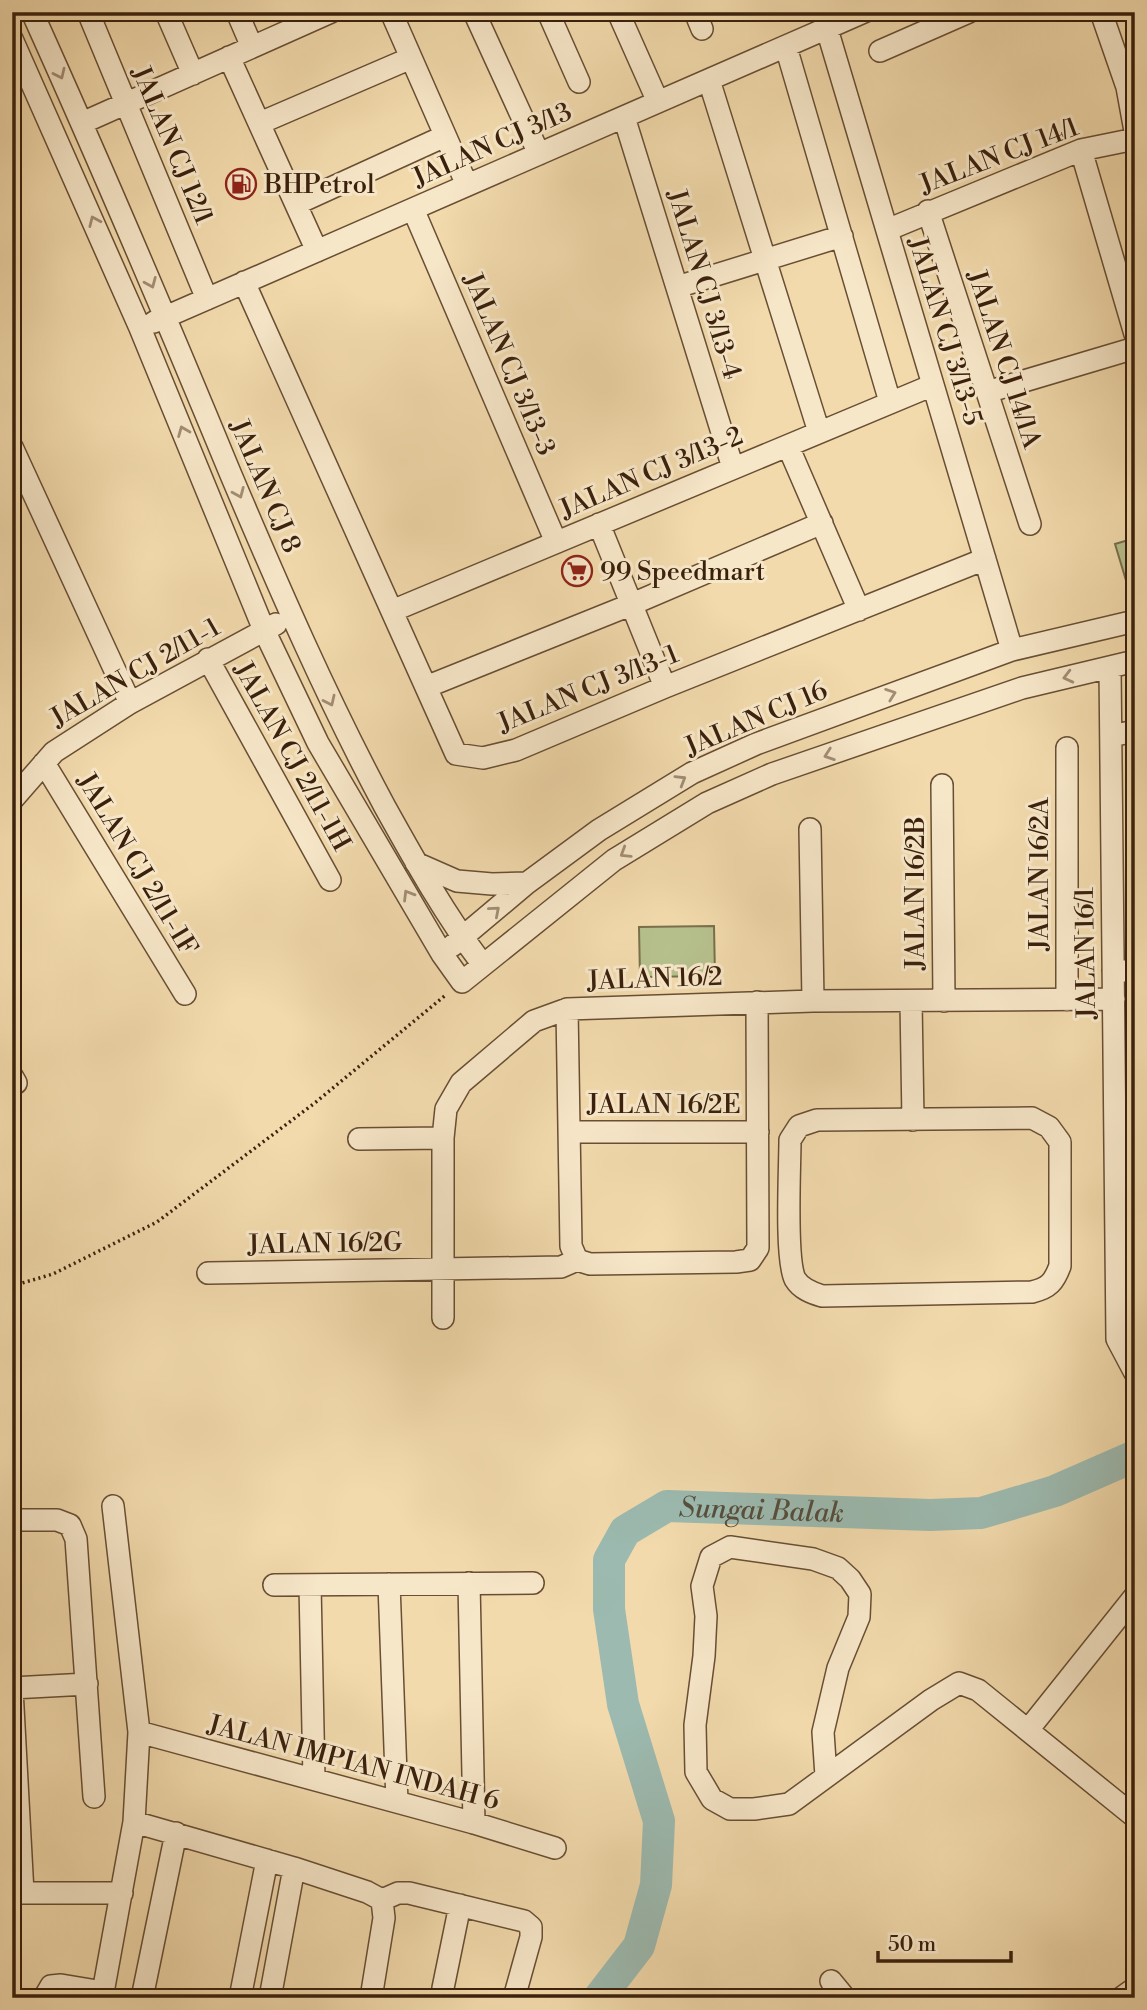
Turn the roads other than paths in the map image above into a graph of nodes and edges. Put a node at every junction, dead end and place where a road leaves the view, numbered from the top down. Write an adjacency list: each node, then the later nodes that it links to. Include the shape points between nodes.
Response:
1 (32, 12): 26 (street, JALAN CJ 8, one-way to 26)
2 (88, 12): 23 (street, JALAN CJ 12/1)
3 (166, 12): 20 (street)
4 (237, 12): 15 (street)
5 (391, 12): 19 (street)
6 (474, 12): 32 (street)
7 (548, 12): 22 (street)
8 (618, 12): 24 (street)
9 (864, 12): 13 (street, JALAN CJ 3/13)
10 (969, 12): 17 (street)
11 (1101, 12): 28 (street, via 1127,87)
12 (322, 14): 15 (street)
13 (827, 29): 16 (street, JALAN CJ 3/13); 37 (street, JALAN CJ 3/13-5)
14 (12, 39): 45 (street, one-way to 14)
15 (252, 47): 18 (street)
16 (786, 47): 21 (street, JALAN CJ 3/13); 38 (street)
17 (880, 51)
18 (229, 57): 20 (street); 27 (street)
19 (411, 58): 27 (street); 29 (street)
20 (193, 74): 23 (street)
21 (709, 80): 24 (street, JALAN CJ 3/13); 40 (street)
22 (579, 82)
23 (125, 102): 26 (street); 43 (street, JALAN CJ 12/1)
24 (658, 102): 25 (street, JALAN CJ 3/13)
25 (624, 117): 32 (street, JALAN CJ 3/13); 42 (street, JALAN CJ 3/13-4)
26 (82, 123): 44 (street, JALAN CJ 8, one-way to 44)
27 (260, 123): 34 (street)
28 (1135, 131)
29 (445, 136): 33 (street); 34 (street)
30 (1135, 139): 31 (street, JALAN CJ 14/1)
31 (1081, 150): 36 (street, JALAN CJ 14/1); 46 (street)
32 (538, 154): 33 (street, JALAN CJ 3/13)
33 (467, 186): 35 (street, JALAN CJ 3/13)
34 (296, 204): 39 (street)
35 (413, 209): 39 (street, JALAN CJ 3/13); 58 (street, JALAN CJ 3/13-3)
36 (928, 211): 37 (street, JALAN CJ 14/1); 49 (street, JALAN CJ 14/1A)
37 (887, 230): 48 (street, JALAN CJ 3/13-5)
38 (842, 236): 40 (street); 50 (street)
39 (317, 251): 41 (street, JALAN CJ 3/13)
40 (764, 261): 42 (street); 51 (street)
41 (244, 282): 43 (street, JALAN CJ 3/13); 62 (street, JALAN CJ 3/13-1)
42 (677, 287): 54 (street, JALAN CJ 3/13-4)
43 (206, 299): 44 (street, JALAN CJ 3/13)
44 (165, 317): 45 (street, JALAN CJ 3/13); 63 (street, JALAN CJ 8, one-way to 63)
45 (140, 328): 65 (street, one-way to 45)
46 (1135, 334)
47 (1135, 348): 49 (street)
48 (933, 385): 50 (street, JALAN CJ 3/13-2); 59 (street, JALAN CJ 3/13-5)
49 (987, 392): 57 (street, JALAN CJ 14/1A)
50 (890, 402): 51 (street, JALAN CJ 3/13-2)
51 (819, 432): 52 (street, JALAN CJ 3/13-2)
52 (788, 446): 54 (street, JALAN CJ 3/13-2); 55 (street)
53 (12, 447): 72 (street)
54 (733, 468): 56 (street, JALAN CJ 3/13-2)
55 (822, 523): 60 (street); 61 (street)
56 (598, 524): 58 (street, JALAN CJ 3/13-2); 60 (street)
57 (1030, 524)
58 (556, 541): 62 (street, JALAN CJ 3/13-2)
59 (985, 559): 61 (street, JALAN CJ 3/13-1); 66 (street, JALAN CJ 3/13-5)
60 (630, 605): 70 (street); 71 (street)
61 (859, 610): 71 (street, JALAN CJ 3/13-1)
62 (392, 611): 70 (street, JALAN CJ 3/13-1)
63 (290, 616): 65 (street, JALAN CJ 2/11-1); 80 (street, JALAN CJ 8, one-way to 80, via 344,731)
64 (1135, 621): 66 (street, JALAN CJ 16)
65 (264, 630): 67 (street, JALAN CJ 2/11-1); 84 (street, one-way to 65, via 317,743)
66 (1012, 649): 82 (street, JALAN CJ 16, one-way to 66, via 692,773 756,744)
67 (208, 659): 72 (street, JALAN CJ 2/11-1); 81 (street, JALAN CJ 2/11-1H)
68 (1135, 661): 69 (street)
69 (1110, 667): 74 (street, JALAN 16/1); 85 (street, one-way to 85, via 1022,688 772,774 707,803 614,860)
70 (426, 687): 71 (street, JALAN CJ 3/13-1, via 456,754 483,758 516,750)
71 (665, 687)
72 (130, 703): 76 (street, JALAN CJ 2/11-1)
73 (1135, 731): 74 (street)
74 (1111, 736): 86 (street, JALAN 16/1)
75 (1067, 748): 89 (street, JALAN 16/2A)
76 (44, 763): 78 (street, JALAN CJ 2/11-1); 87 (street, JALAN CJ 2/11-1F)
77 (943, 785): 91 (street, JALAN 16/2B)
78 (12, 800)
79 (810, 829): 90 (street)
80 (416, 863): 82 (street, via 457,881); 83 (street, JALAN CJ 8)
81 (330, 880)
82 (527, 883): 83 (street, JALAN CJ 16, one-way to 82)
83 (463, 939): 84 (street, JALAN CJ 16); 85 (street, JALAN CJ 8)
84 (442, 954): 85 (street, via 462,982)
85 (483, 965)
86 (1124, 971): 88 (street, JALAN 16/1)
87 (185, 993)
88 (1114, 999): 89 (street, JALAN 16/2); 100 (street, JALAN 16/1)
89 (1068, 1000): 91 (street, JALAN 16/2)
90 (813, 1001): 92 (street, JALAN 16/2); 93 (street, JALAN 16/2)
91 (944, 1001): 93 (street, JALAN 16/2)
92 (757, 1002): 94 (street, JALAN 16/2); 97 (street)
93 (911, 1002): 95 (street)
94 (567, 1009): 96 (street); 98 (street, JALAN 16/2, via 534,1021 461,1083 446,1109)
95 (913, 1120): 95 (street, via 1032,1118 1049,1127 1060,1142 1060,1266 1047,1288 822,1296 806,1291 796,1279 790,1260 790,1140 799,1126 817,1120)
96 (569, 1132): 97 (street, JALAN 16/2E); 101 (street)
97 (758, 1132): 101 (street, via 758,1248 750,1260 590,1264)
98 (443, 1138): 99 (street); 102 (street, JALAN 16/2)
99 (359, 1139)
100 (1126, 1239): 105 (street, JALAN 16/1, via 1117,1339)
101 (574, 1253): 102 (street, JALAN 16/2G, via 561,1268)
102 (444, 1270): 103 (street, JALAN 16/2G); 104 (street, JALAN 16/2)
103 (208, 1273)
104 (443, 1318)
105 (1135, 1373)
106 (113, 1506): 117 (street)
107 (12, 1520): 114 (street, via 57,1520 70,1525 76,1539)
108 (468, 1583): 109 (street); 110 (street); 124 (street)
109 (533, 1583)
110 (389, 1584): 112 (street); 121 (street)
111 (274, 1585): 112 (street)
112 (310, 1585): 119 (street)
113 (1135, 1597): 116 (street)
114 (87, 1684): 115 (street); 120 (street)
115 (12, 1688): 129 (street)
116 (1028, 1730): 118 (street, via 978,1690 960,1683); 122 (street)
117 (139, 1732): 119 (street, JALAN IMPIAN INDAH 6); 123 (street)
118 (826, 1776): 118 (street, via 789,1804 730,1809 712,1799 696,1772 695,1725 706,1616 702,1586 711,1557 730,1547 813,1559 838,1568 860,1594 859,1617 838,1668 823,1732)
119 (314, 1779): 121 (street, JALAN IMPIAN INDAH 6)
120 (94, 1797)
121 (397, 1802): 124 (street, JALAN IMPIAN INDAH 6)
122 (1135, 1817)
123 (134, 1822): 125 (street); 130 (street)
124 (474, 1823): 126 (street, JALAN IMPIAN INDAH 6)
125 (176, 1833): 127 (street); 137 (street)
126 (555, 1848)
127 (267, 1860): 128 (street); 138 (street)
128 (294, 1868): 131 (street); 139 (street)
129 (18, 1893): 130 (street)
130 (122, 1894): 135 (street)
131 (382, 1900): 132 (street, via 409,1893); 140 (street, via 384,1918)
132 (460, 1905): 141 (street); 142 (street, via 524,1921 531,1927)
133 (831, 1981): 143 (street)
134 (1135, 1988): 144 (street)
135 (102, 1995): 136 (street, via 61,1985 51,1986)
136 (44, 1998)
137 (142, 1998)
138 (240, 1998)
139 (270, 1998)
140 (371, 1998)
141 (445, 1998)
142 (514, 1998)
143 (845, 1998)
144 (1121, 1998)

